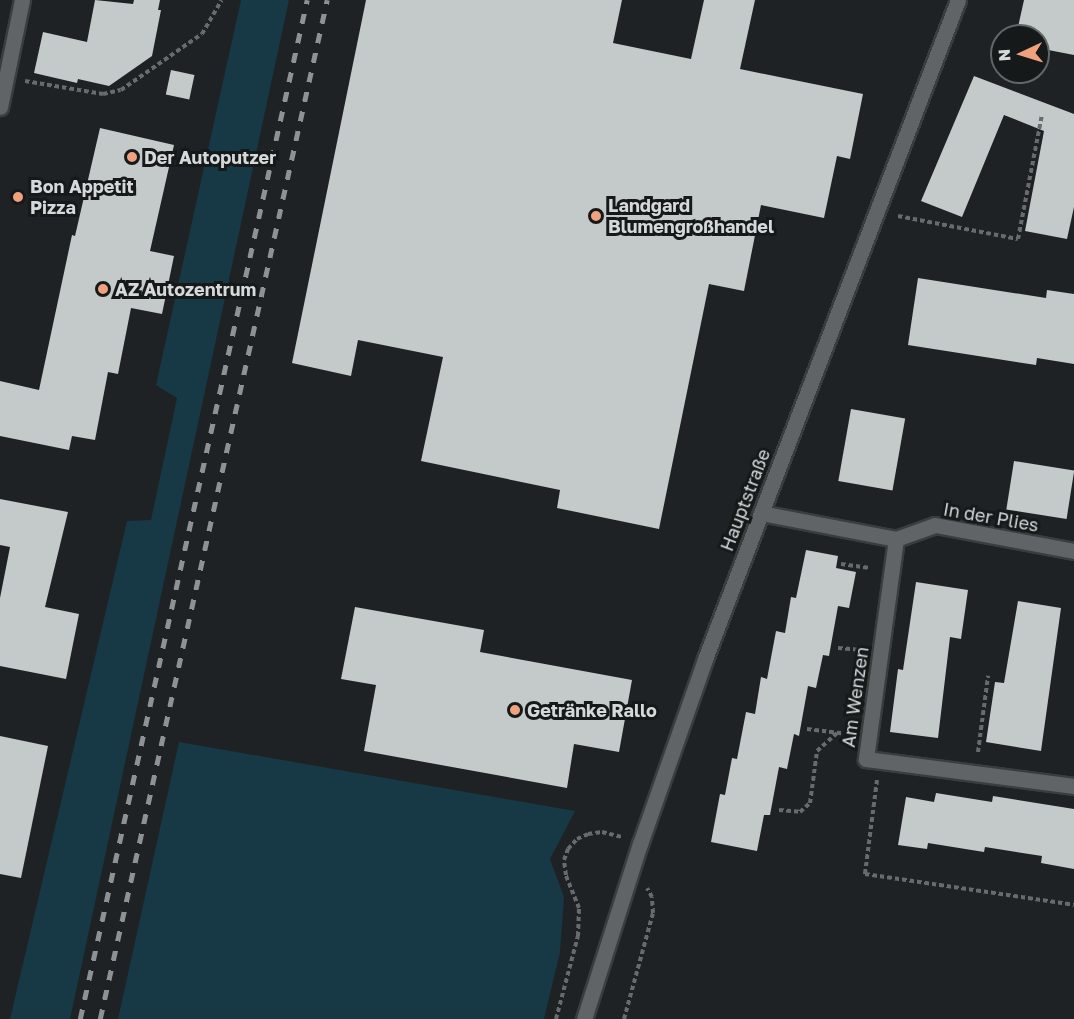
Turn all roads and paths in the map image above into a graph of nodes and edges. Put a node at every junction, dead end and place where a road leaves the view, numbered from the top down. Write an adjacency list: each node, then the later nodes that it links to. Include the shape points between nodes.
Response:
1 (22, 0): 4 (street)
2 (222, 0): 4 (path, via 202,34 121,90 103,94 71,91)
3 (958, 0): 7 (street, Hauptstraße)
4 (6, 77): 5 (street)
5 (0, 107)
6 (1042, 114): 7 (path, via 1018,239)
7 (877, 212): 8 (street, Hauptstraße)
8 (761, 513): 9 (street); 21 (street, Hauptstraße)
9 (896, 539): 10 (street, In der Plies, via 935,525); 12 (street, Am Wenzen)
10 (1074, 552)
11 (841, 564): 12 (path)
12 (892, 571): 16 (street, Am Wenzen)
13 (988, 676): 18 (path)
14 (807, 729): 15 (path)
15 (837, 733): 16 (path); 20 (path, via 817,751 810,803 800,812)
16 (869, 736): 17 (street, Am Wenzen, via 866,759)
17 (880, 761): 18 (street, Am Wenzen); 23 (path, via 865,874)
18 (975, 773): 19 (street, Am Wenzen)
19 (1074, 786)
20 (779, 810)
21 (640, 844): 22 (street, Hauptstraße); 24 (path, via 602,832 577,839 568,849 564,860 579,908 578,936)
22 (627, 882): 25 (street, Hauptstraße); 26 (path, via 647,887 653,912)
23 (1074, 905)
24 (556, 1019)
25 (584, 1019)
26 (624, 1019)

